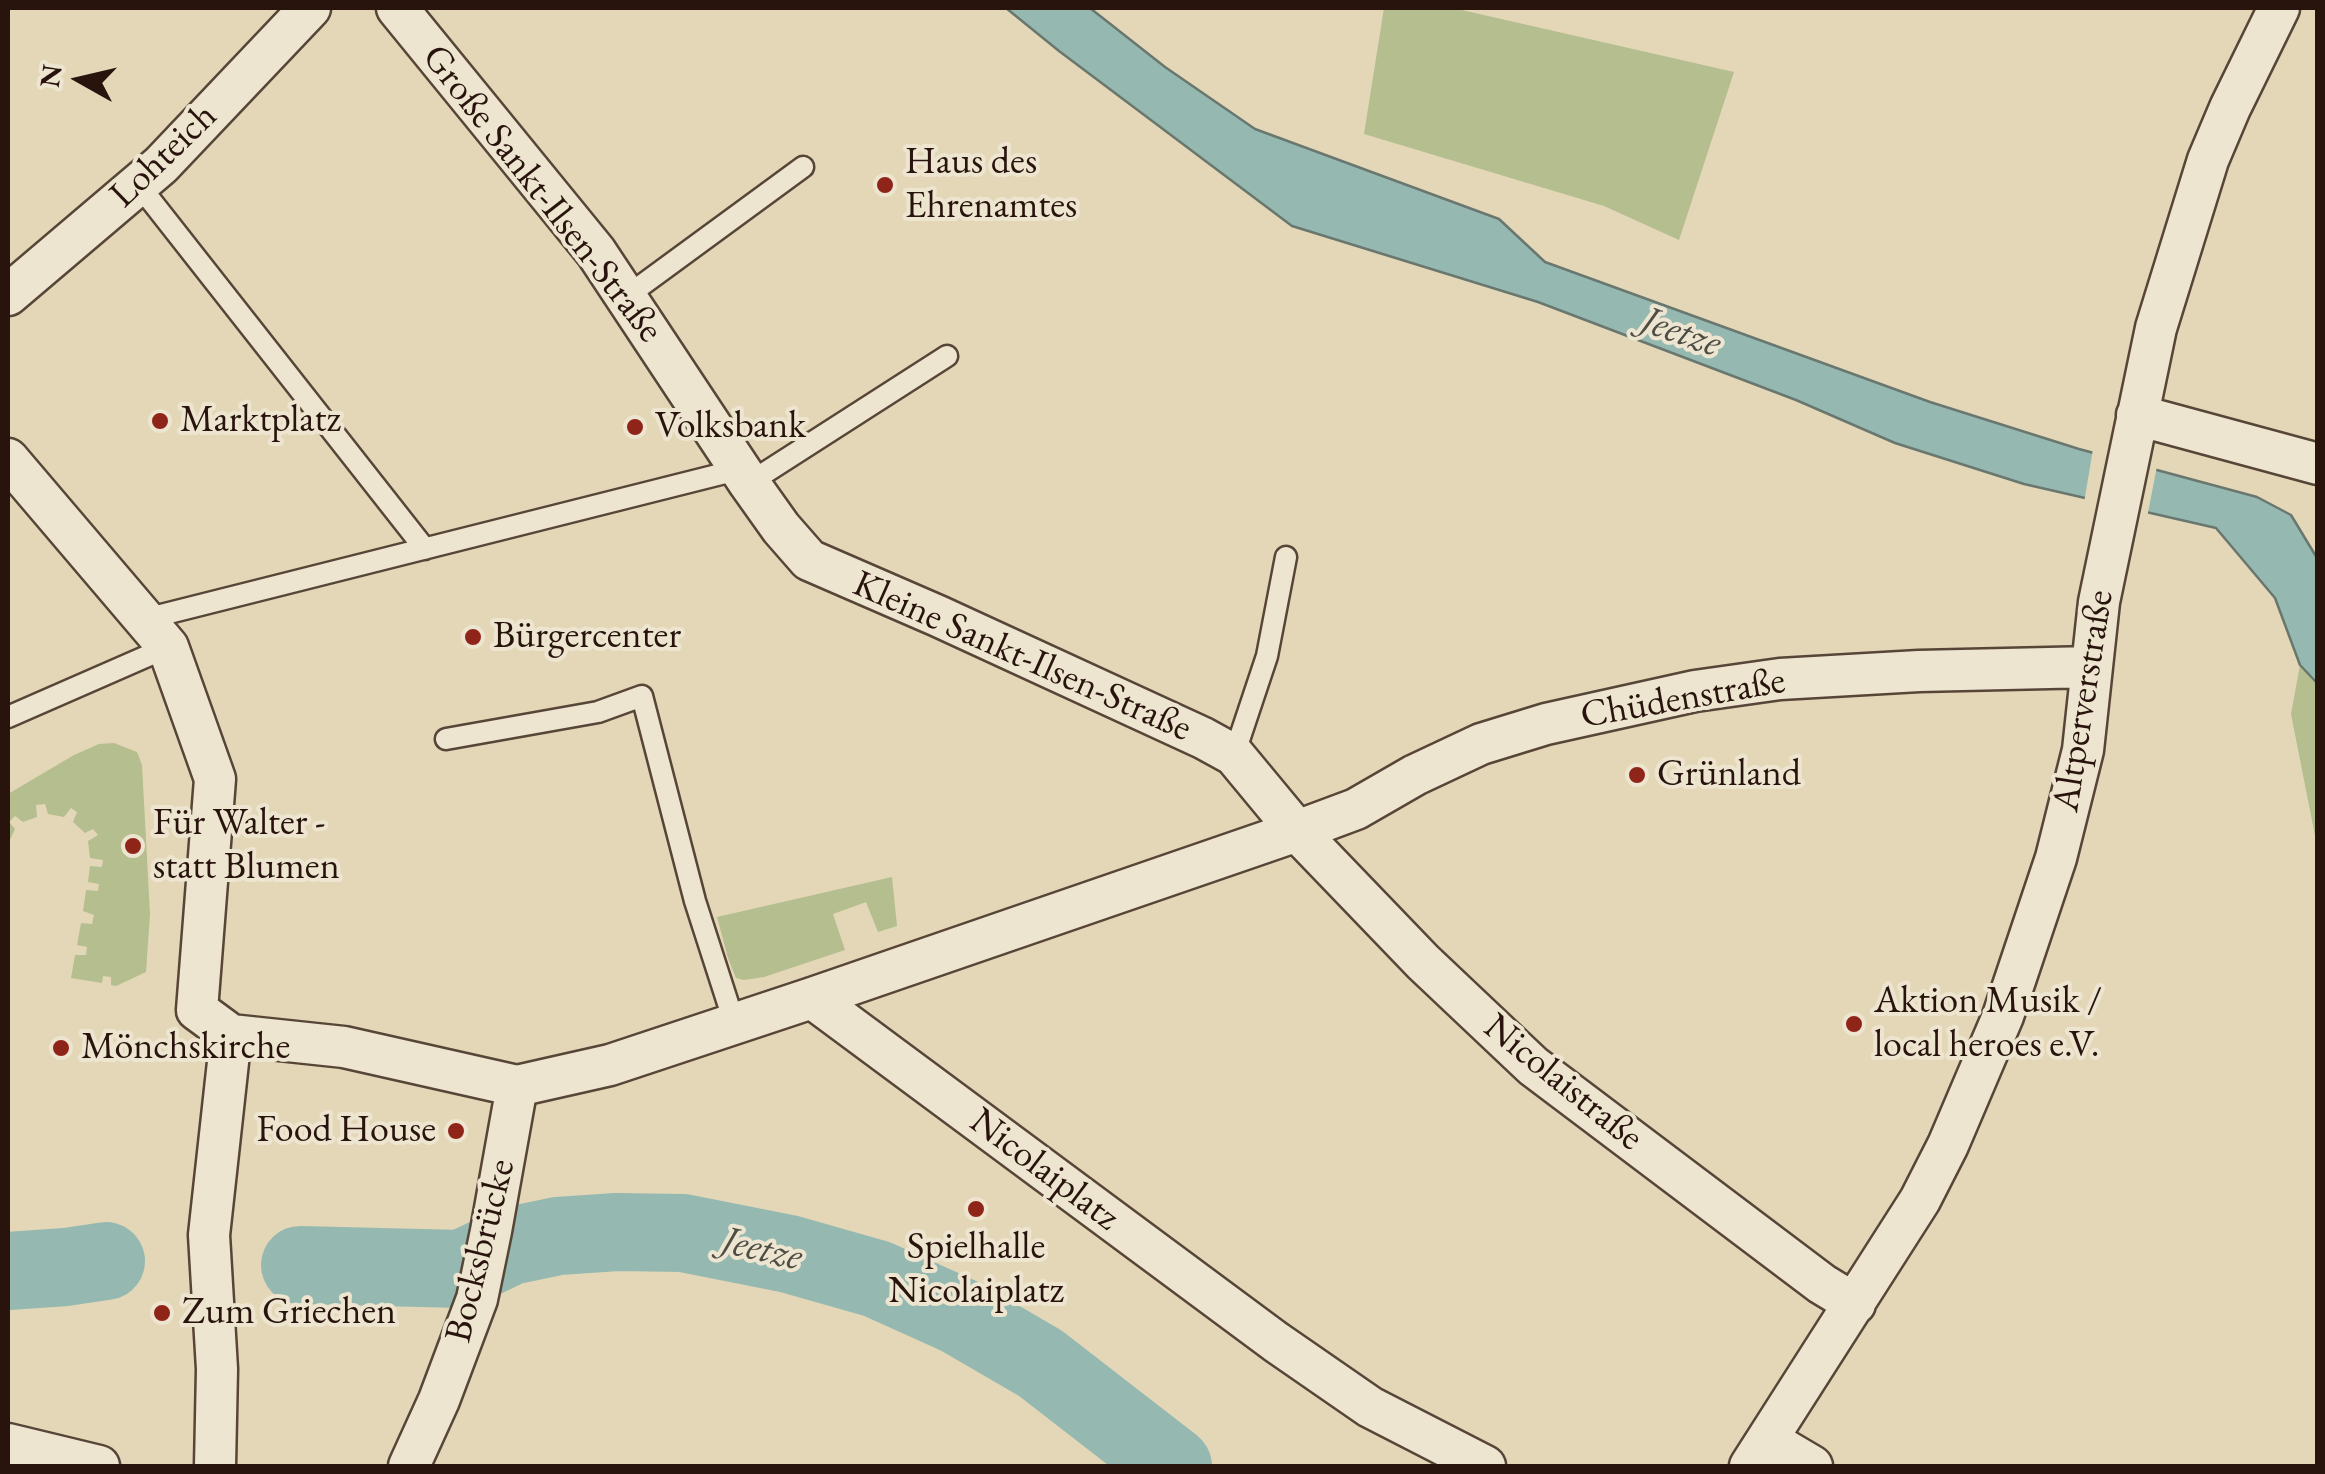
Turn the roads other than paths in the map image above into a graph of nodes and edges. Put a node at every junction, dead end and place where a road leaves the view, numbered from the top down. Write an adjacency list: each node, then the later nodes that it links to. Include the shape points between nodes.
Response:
1 (310, 8): 5 (street, Lohteich)
2 (398, 8): 7 (street, Große Sankt-Ilsen-Straße)
3 (2279, 8): 9 (street, Altperverstraße, via 2191,210)
4 (803, 168): 7 (lane)
5 (138, 184): 6 (street, Lohteich); 13 (lane)
6 (8, 295)
7 (627, 296): 12 (street, Große Sankt-Ilsen-Straße)
8 (947, 356): 12 (lane)
9 (2137, 415): 11 (street); 16 (street, Altperverstraße)
10 (8, 459): 15 (street)
11 (2318, 464)
12 (745, 476): 13 (lane); 19 (street, Kleine Sankt-Ilsen-Straße, via 809,560)
13 (425, 549): 15 (lane)
14 (1286, 557): 19 (lane, via 1267,656)
15 (157, 633): 17 (lane); 23 (street, via 215,779 197,1010)
16 (2092, 666): 20 (street, Chüdenstraße, via 1780,679 1695,691 1481,744 1356,809); 25 (street, Altperverstraße, via 2077,776 2004,1016 1942,1159)
17 (8, 717)
18 (446, 739): 22 (lane, via 598,712 642,696)
19 (1234, 756): 20 (street, Kleine Sankt-Ilsen-Straße)
20 (1297, 831): 21 (street); 25 (street, Nicolaistraße, via 1533,1066)
21 (812, 998): 22 (street); 31 (street, Nicolaiplatz, via 1276,1342 1370,1407)
22 (734, 1022): 24 (street, via 610,1064)
23 (231, 1036): 24 (street, via 344,1047); 29 (street, via 210,1235)
24 (517, 1086): 30 (street, Bocksbrücke, via 477,1299)
25 (1856, 1304): 27 (street, Altperverstraße)
26 (8, 1444): 28 (street)
27 (1759, 1453): 32 (street)
28 (99, 1466)
29 (215, 1466)
30 (409, 1466)
31 (1485, 1466)
32 (1812, 1466)

